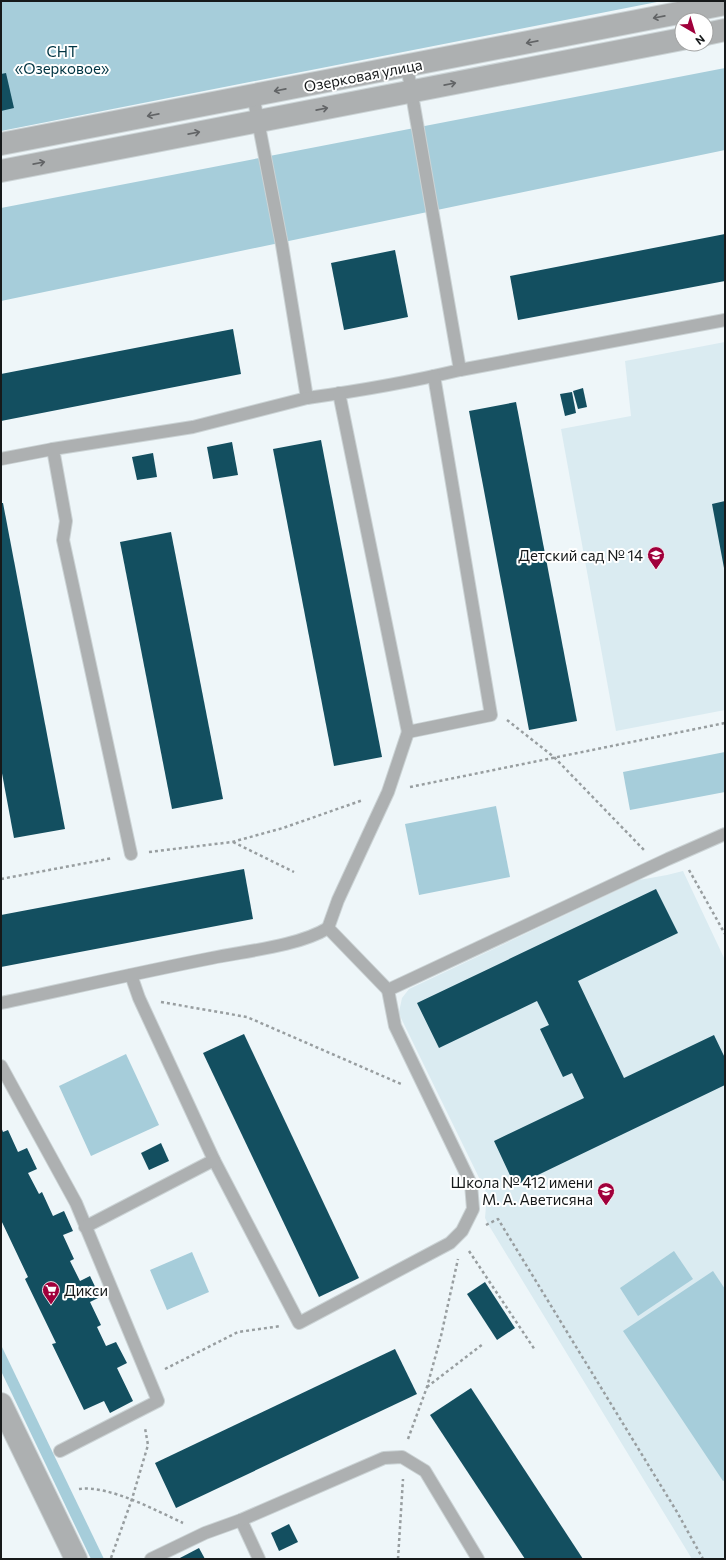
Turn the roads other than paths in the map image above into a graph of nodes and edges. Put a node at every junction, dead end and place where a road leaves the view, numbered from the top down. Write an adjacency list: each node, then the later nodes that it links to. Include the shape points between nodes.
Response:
1 (725, 4): 5 (street, Озерковая улица, one-way to 5)
2 (725, 30): 3 (street)
3 (714, 32)
4 (674, 41): 6 (street, Озерковая улица, one-way to 4)
5 (407, 66): 6 (lane); 7 (street, Озерковая улица, one-way to 7)
6 (411, 91): 8 (street, Озерковая улица, one-way to 6); 12 (lane)
7 (253, 95): 8 (lane); 9 (street, Озерковая улица, one-way to 9)
8 (259, 121): 10 (street, Озерковая улица, one-way to 8); 15 (lane)
9 (1, 144)
10 (1, 171)
11 (725, 320): 12 (lane)
12 (460, 370): 13 (lane)
13 (434, 376): 14 (lane); 18 (lane, via 491,715)
14 (339, 393): 15 (lane); 18 (lane)
15 (307, 398): 16 (lane, via 193,427)
16 (53, 449): 17 (lane); 20 (lane, via 66,521 64,540)
17 (1, 459)
18 (408, 732): 21 (lane, via 388,792 338,900)
19 (725, 834): 23 (lane)
20 (131, 854)
21 (328, 928): 22 (lane, via 294,942); 23 (lane)
22 (131, 975): 24 (lane); 26 (lane, via 139,998)
23 (388, 990): 26 (lane, via 395,1026 471,1184 472,1209 462,1232 450,1243 299,1323)
24 (1, 1003)
25 (1, 1066): 27 (lane, via 76,1203)
26 (214, 1160): 27 (lane)
27 (85, 1227): 29 (lane, via 158,1401)
28 (1, 1404): 31 (street)
29 (60, 1451)
30 (241, 1520): 32 (lane, via 205,1533); 33 (lane); 34 (lane, via 384,1458 402,1457 425,1471)
31 (76, 1559)
32 (151, 1559)
33 (259, 1559)
34 (478, 1559)

